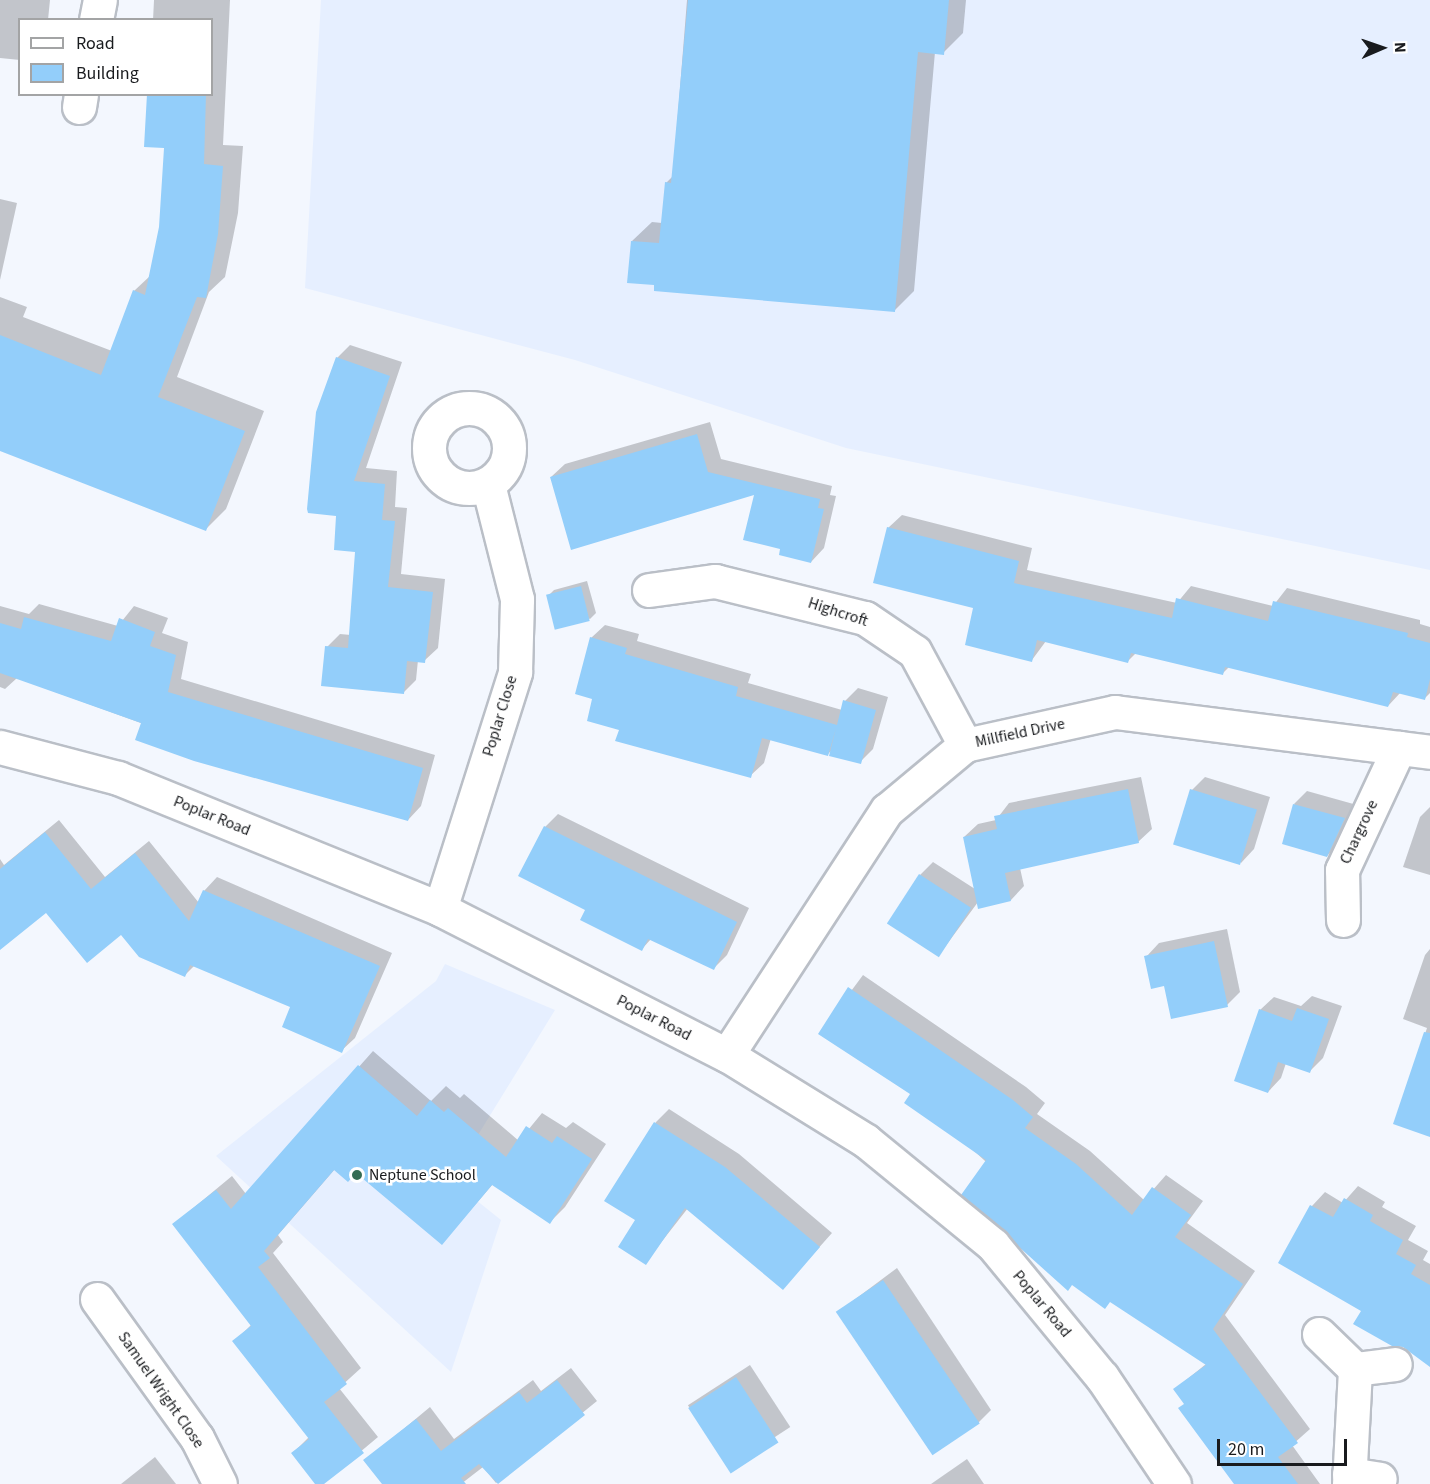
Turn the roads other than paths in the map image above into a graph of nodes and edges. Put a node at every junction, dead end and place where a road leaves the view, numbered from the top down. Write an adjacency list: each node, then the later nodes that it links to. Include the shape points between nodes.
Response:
1 (100, 0): 2 (street)
2 (96, 18)
3 (488, 484): 8 (street, Poplar Close, via 518,600 515,672)
4 (649, 590): 5 (street, Highcroft, via 715,581 866,618 915,652)
5 (964, 745): 7 (street, Millfield Drive, via 1115,712); 10 (street, Millfield Drive, via 887,810)
6 (0, 747): 8 (street, Poplar Road, via 118,778)
7 (1414, 750): 9 (street, Chargrove, via 1342,870)
8 (440, 909): 10 (street, Poplar Road)
9 (1343, 921)
10 (727, 1055): 17 (street, Poplar Road, via 866,1142 993,1245 1102,1377)
11 (97, 1299): 16 (street, Samuel Wright Close, via 196,1438)
12 (1319, 1334): 14 (street)
13 (1395, 1364): 14 (street)
14 (1355, 1369): 15 (street)
15 (1359, 1479)
16 (220, 1484)
17 (1173, 1484)

